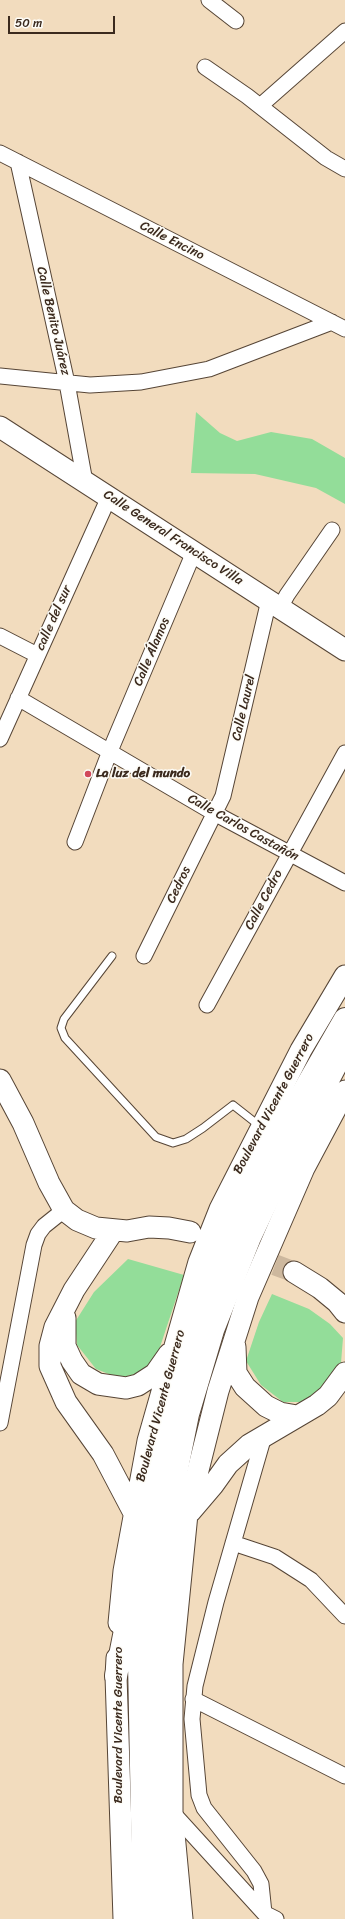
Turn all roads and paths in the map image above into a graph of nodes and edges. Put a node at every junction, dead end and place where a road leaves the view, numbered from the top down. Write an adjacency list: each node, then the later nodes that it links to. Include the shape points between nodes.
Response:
1 (209, 0): 2 (street)
2 (236, 21)
3 (345, 31): 5 (street)
4 (205, 67): 5 (street)
5 (260, 106): 8 (street, via 326,158)
6 (0, 153): 7 (street, Calle Encino)
7 (18, 162): 9 (street, Calle Encino); 11 (street, Calle Benito Juárez)
8 (345, 169)
9 (338, 325): 11 (street, via 209,369 141,382 90,385)
10 (0, 376): 11 (street)
11 (67, 383): 13 (street, Calle Benito Juárez)
12 (0, 427): 13 (main road, Calle General Francisco Villa)
13 (85, 482): 14 (main road, Calle General Francisco Villa)
14 (109, 497): 16 (main road, Calle General Francisco Villa); 20 (street, calle del sur)
15 (332, 530): 17 (street, Calle Laurel, via 287,595)
16 (194, 552): 17 (main road, Calle General Francisco Villa); 23 (street, Calle Álamos)
17 (274, 604): 19 (main road, Calle General Francisco Villa); 25 (street, Calle Laurel, via 223,796)
18 (0, 636): 20 (street)
19 (345, 650)
20 (37, 655): 21 (street, calle del sur)
21 (18, 698): 22 (street, calle del sur); 23 (street, Calle Carlos Castañón)
22 (0, 738)
23 (110, 751): 25 (street, Calle Carlos Castañón); 26 (street, Calle Álamos)
24 (345, 753): 27 (street, Calle Cedro)
25 (214, 813): 27 (street, Calle Carlos Castañón); 30 (street, Cedros)
26 (75, 842)
27 (289, 853): 28 (street, Calle Carlos Castañón); 32 (street, Calle Cedro)
28 (345, 883)
29 (112, 956): 37 (lane, via 64,1019 61,1028 64,1038 156,1137 173,1144 186,1139 233,1105)
30 (144, 956)
31 (345, 976): 37 (main road, Boulevard Vicente Guerrero, via 301,1050)
32 (207, 1005)
33 (345, 1019): 51 (highway, Boulevard Vicente Guerrero, via 276,1139 226,1238 168,1409)
34 (345, 1049): 61 (highway, via 291,1150 250,1237 213,1330 188,1414 167,1518 156,1633)
35 (0, 1080): 38 (main road)
36 (345, 1091): 44 (main road, via 304,1168 248,1297)
37 (261, 1128): 45 (main road, Boulevard Vicente Guerrero, via 220,1209 202,1255)
38 (64, 1210): 39 (main road, via 77,1220 96,1228); 48 (street, via 44,1226 34,1245)
39 (113, 1231): 40 (main road, via 149,1227); 42 (main road)
40 (190, 1232)
41 (294, 1272): 43 (main road, via 320,1288)
42 (65, 1306): 45 (main road, via 65,1346 81,1374 98,1384 126,1388 138,1385 154,1374); 51 (main road, via 50,1346 50,1366 66,1402 103,1454)
43 (345, 1312)
44 (234, 1338): 47 (main road, via 236,1372 245,1387 266,1406 280,1413); 50 (main road)
45 (176, 1346): 51 (main road, Boulevard Vicente Guerrero, via 148,1441)
46 (345, 1374): 47 (main road, via 328,1396)
47 (297, 1416): 49 (main road)
48 (0, 1423)
49 (264, 1436): 50 (main road, via 248,1445 228,1464); 52 (street)
50 (187, 1514): 57 (main road, via 172,1664)
51 (140, 1521): 54 (highway); 60 (highway, Boulevard Vicente Guerrero, via 139,1662)
52 (233, 1542): 53 (street, via 275,1557 311,1580); 55 (street, via 196,1678)
53 (345, 1616)
54 (116, 1676): 59 (main road, Boulevard Vicente Guerrero)
55 (193, 1699): 56 (street); 58 (street, via 192,1719 199,1795 204,1808 254,1871 261,1884)
56 (345, 1776)
57 (172, 1812): 58 (street); 62 (main road)
58 (265, 1917)
59 (124, 1919)
60 (144, 1919)
61 (163, 1919)
62 (182, 1919)

